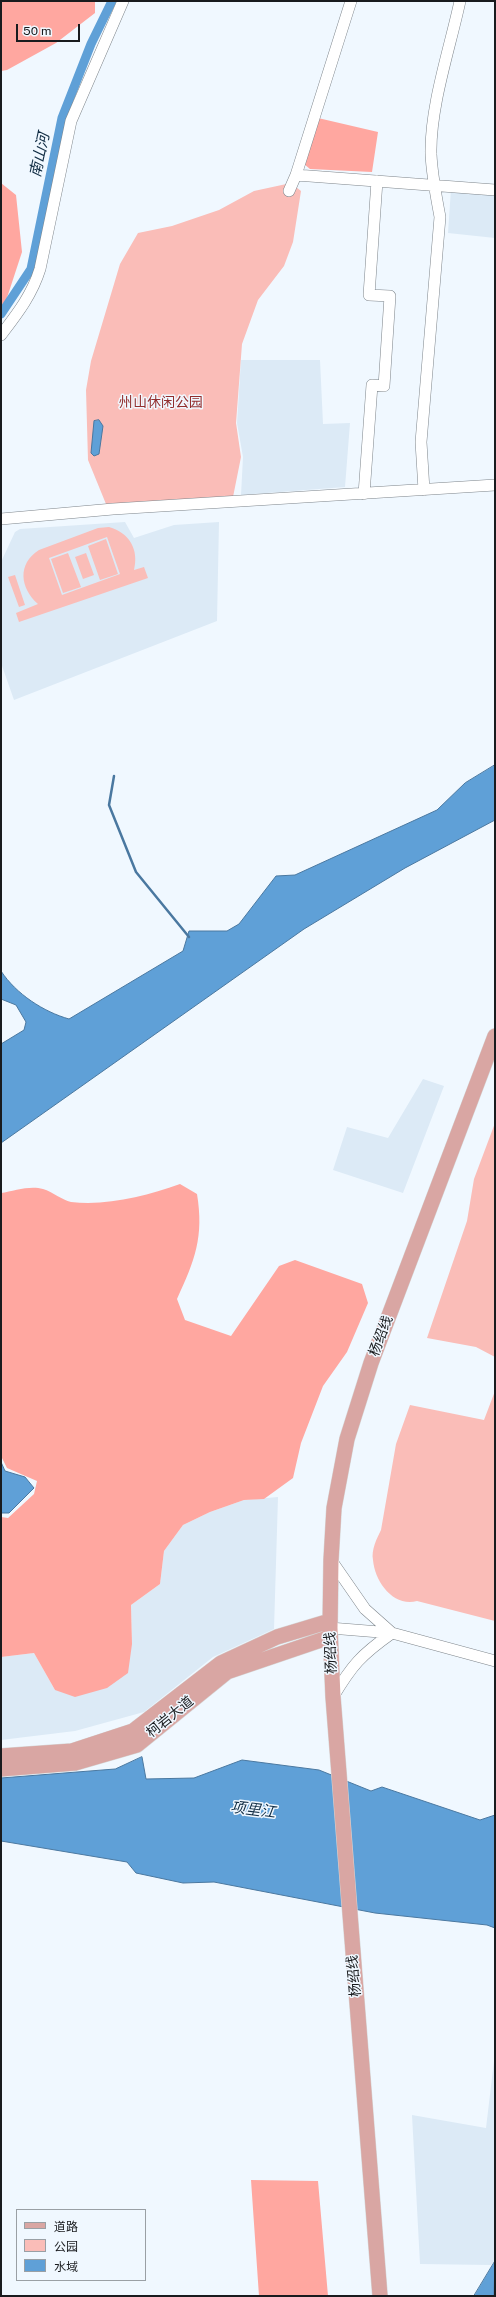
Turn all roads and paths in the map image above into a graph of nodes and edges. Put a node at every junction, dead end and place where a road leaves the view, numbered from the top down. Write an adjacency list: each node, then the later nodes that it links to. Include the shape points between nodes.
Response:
1 (123, 1): 9 (street, via 71,121 34,287 22,308)
2 (351, 1): 4 (street)
3 (460, 1): 6 (street, via 434,124 431,152)
4 (296, 175): 5 (street); 8 (street)
5 (377, 181): 6 (street); 12 (street, via 369,295 390,296 384,386 372,385)
6 (433, 184): 7 (street); 11 (street, via 440,217 421,442)
7 (495, 190)
8 (289, 191)
9 (1, 335)
10 (495, 485): 11 (street)
11 (424, 490): 12 (street)
12 (364, 494): 13 (street, via 112,509)
13 (1, 519)
14 (495, 1036): 15 (main road, 杨绍线, via 371,1363 347,1439 334,1508)
15 (331, 1560): 16 (main road, 杨绍线); 17 (street, via 365,1609)
16 (330, 1629): 17 (street, 柯岩大道); 19 (main road, 杨绍线); 20 (main road, 柯岩大道, via 276,1637 221,1663 133,1731 72,1751); 21 (main road, 柯岩大道, via 226,1672 137,1745 75,1763)
17 (392, 1634): 18 (street, 柯岩大道); 19 (street, via 366,1652 349,1671)
18 (495, 1661)
19 (333, 1697): 22 (main road, 杨绍线)
20 (1, 1756)
21 (1, 1769)
22 (380, 2296)

